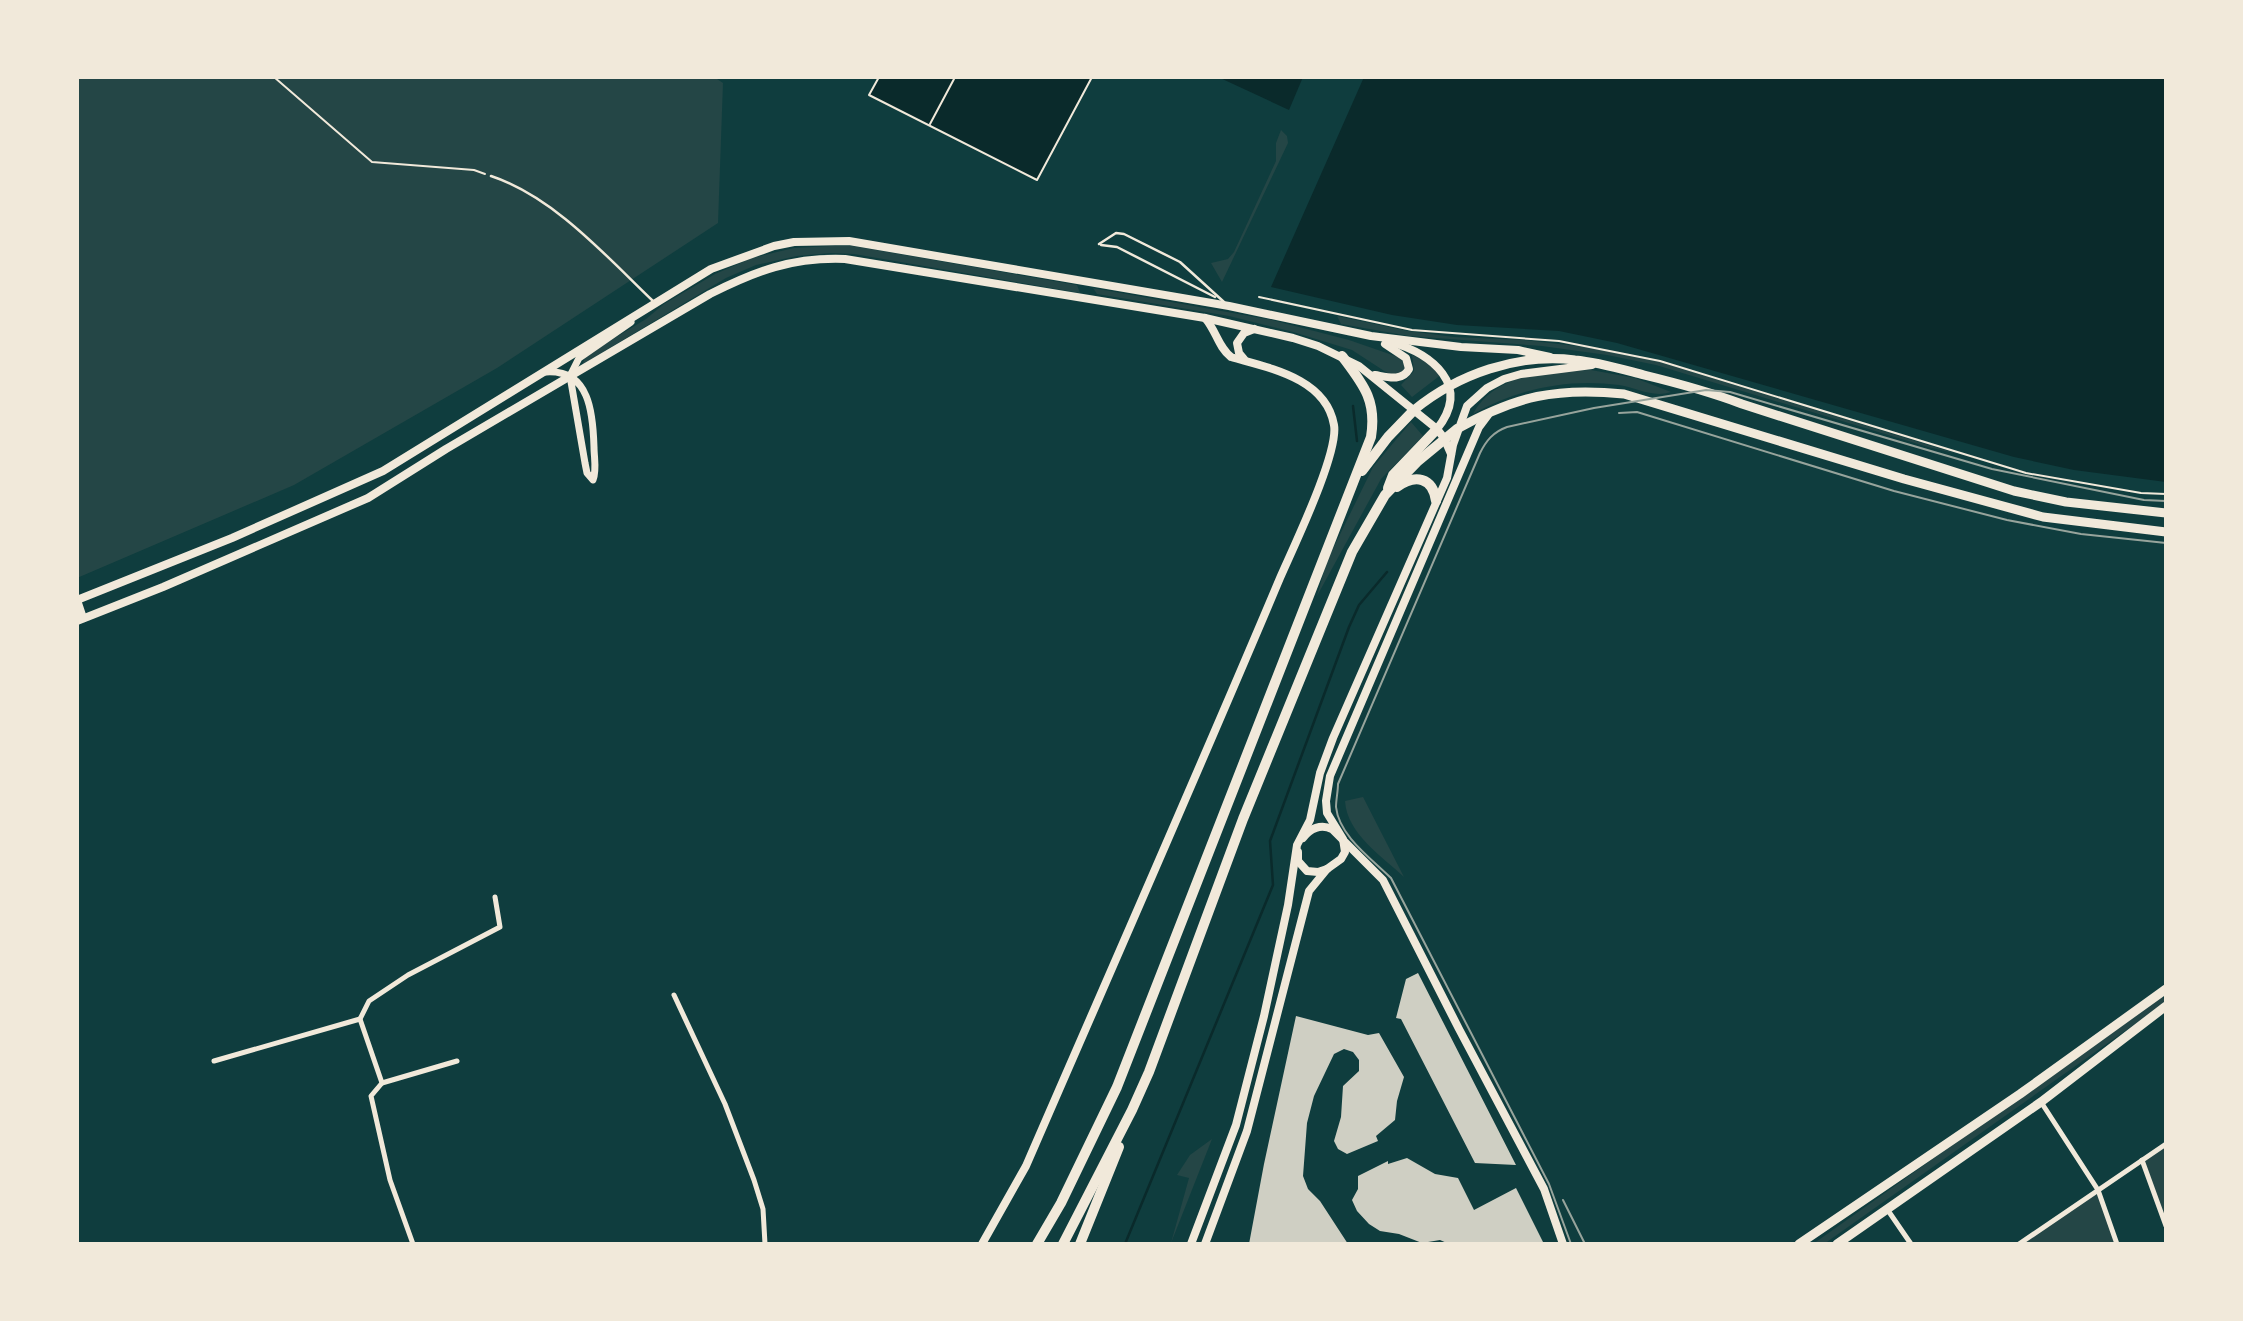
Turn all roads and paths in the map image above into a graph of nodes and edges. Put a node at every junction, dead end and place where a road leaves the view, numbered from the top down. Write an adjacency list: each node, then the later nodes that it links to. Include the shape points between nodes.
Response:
1 (274, 77): 6 (path, via 372,162 474,170)
2 (879, 77): 5 (path, via 869,95)
3 (1092, 78): 5 (path, via 1037,180)
4 (954, 79): 5 (path)
5 (929, 125)
6 (491, 176): 8 (lane, via 507,181 570,222)
7 (1218, 298): 7 (lane, via 1180,262 1124,234 1116,233 1099,244 1117,247); 9 (lane)
8 (653, 305): 9 (main road, via 711,269 750,253 794,242 849,241); 17 (main road); 19 (street, via 579,358)
9 (1229, 306): 12 (main road)
10 (1205, 318): 11 (main road); 15 (main road, via 1225,352); 19 (main road, via 845,260 798,261 748,275 710,293)
11 (1254, 329): 13 (main road); 15 (main road, via 1237,343)
12 (1371, 336): 14 (main road); 18 (main road, via 1403,354 1409,366 1401,377); 20 (main road, via 1421,354 1433,362)
13 (1342, 356): 18 (main road); 29 (highway, via 1363,383 1373,411 1371,437)
14 (1557, 358): 16 (main road); 20 (main road, via 1500,366)
15 (1246, 361): 56 (main road, via 1317,391 1334,425 1331,455 1027,1166)
16 (1597, 364): 24 (main road, via 1504,379 1473,399); 32 (main road, via 1706,390 2014,491)
17 (541, 372): 19 (street); 25 (main road)
18 (1372, 374): 21 (main road)
19 (570, 376): 19 (street, via 587,473 593,480 590,405); 27 (main road)
20 (1450, 386): 21 (main road); 23 (main road, via 1448,414)
21 (1414, 410): 23 (main road); 29 (highway)
22 (1490, 412): 24 (main road); 33 (main road, via 1563,391 1623,394 2043,517); 36 (main road, via 1479,427 1329,776 1327,813)
23 (1437, 429): 24 (main road); 26 (main road); 30 (highway, via 1393,475)
24 (1457, 429): 26 (highway); 28 (main road)
25 (437, 435): 27 (main road); 34 (main road, via 383,471)
26 (1444, 438): 28 (main road); 30 (highway)
27 (446, 449): 35 (main road, via 368,498)
28 (1451, 454): 31 (main road)
29 (1355, 480): 57 (highway, via 1117,1087)
30 (1385, 495): 31 (highway, via 1405,481 1420,478 1433,488); 48 (highway, via 1352,552)
31 (1436, 501): 37 (main road, via 1333,738 1310,820)
32 (2166, 513)
33 (2166, 532)
34 (77, 600): 35 (main road)
35 (80, 619)
36 (1343, 839): 37 (main road, via 1321,826); 38 (main road, via 1345,852); 62 (main road, via 1383,880 1544,1189)
37 (1297, 845): 38 (main road, via 1302,867); 60 (main road, via 1264,1016 1236,1125)
38 (1327, 869): 61 (main road, via 1309,891 1247,1131)
39 (495, 897): 43 (street, via 500,927 408,975 369,1001)
40 (2166, 989): 63 (main road)
41 (674, 995): 55 (street, via 725,1104 754,1180 763,1209)
42 (2166, 1006): 47 (main road)
43 (360, 1018): 44 (street); 46 (street)
44 (214, 1061)
45 (457, 1061): 46 (street)
46 (382, 1083): 54 (street, via 371,1096 390,1180)
47 (2041, 1102): 51 (street); 52 (main road)
48 (1132, 1110): 58 (highway); 59 (highway)
49 (2166, 1144): 50 (street)
50 (2142, 1160): 51 (street); 53 (street)
51 (2098, 1190): 66 (street); 67 (street)
52 (1886, 1209): 64 (main road); 65 (street)
53 (2166, 1226)
54 (413, 1244)
55 (765, 1244)
56 (982, 1244)
57 (1037, 1244)
58 (1063, 1244)
59 (1080, 1244)
60 (1191, 1244)
61 (1205, 1244)
62 (1563, 1244)
63 (1799, 1244)
64 (1837, 1244)
65 (1911, 1244)
66 (2019, 1244)
67 (2117, 1244)

